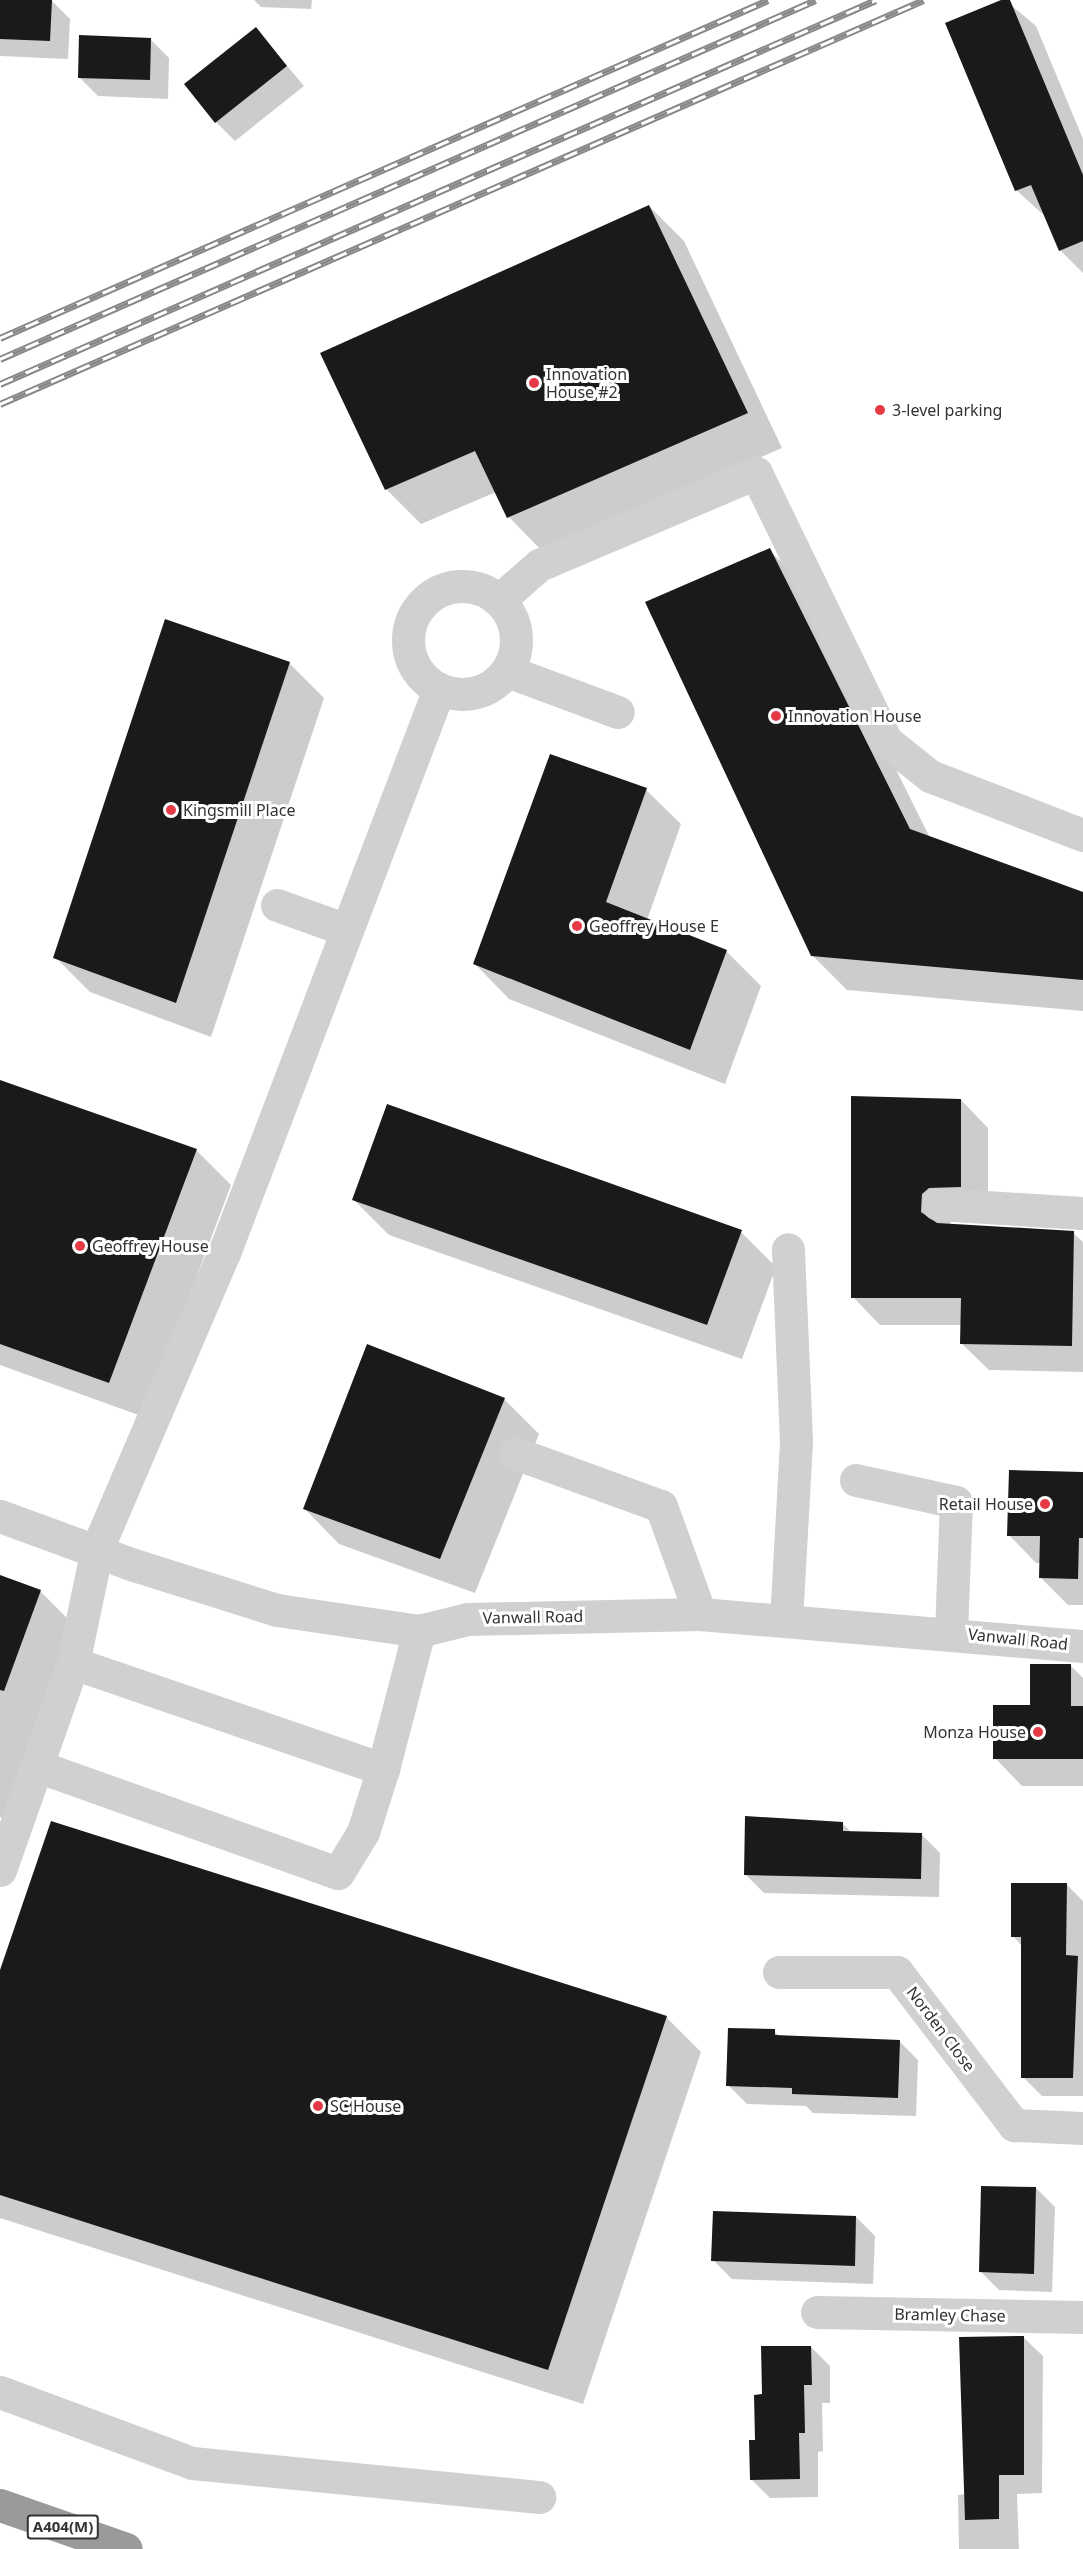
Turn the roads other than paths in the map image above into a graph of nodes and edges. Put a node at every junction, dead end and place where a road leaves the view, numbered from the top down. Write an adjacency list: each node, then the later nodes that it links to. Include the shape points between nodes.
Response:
1 (499, 600): 2 (street, via 516,629 515,654); 3 (street, via 473,586 454,586 436,592 418,608 410,624 411,660 423,678); 5 (street, via 539,565 756,472 886,741 930,776)
2 (507, 670): 3 (street, via 487,688 469,694); 4 (street)
3 (439, 688): 7 (street)
4 (618, 712)
5 (1083, 835)
6 (277, 904): 7 (street)
7 (347, 930): 14 (street, via 224,1253)
8 (938, 1204): 9 (street)
9 (1083, 1213)
10 (788, 1249): 16 (street, via 796,1441)
11 (515, 1453): 15 (street, via 661,1506)
12 (856, 1480): 18 (street, via 956,1502)
13 (0, 1516): 14 (street, Vanwall Road)
14 (97, 1549): 17 (street, Vanwall Road, via 134,1565 278,1610); 20 (street)
15 (700, 1614): 16 (street, Vanwall Road); 17 (street, Vanwall Road, via 467,1619)
16 (786, 1621): 18 (street, Vanwall Road)
17 (419, 1631): 22 (street)
18 (951, 1632): 19 (street, Vanwall Road)
19 (1083, 1646)
20 (73, 1663): 21 (street); 22 (street)
21 (37, 1766): 22 (street, via 338,1873 363,1832); 23 (street)
22 (383, 1769)
23 (0, 1870)
24 (779, 1972): 25 (street, Norden Close, via 897,1972 1014,2125)
25 (1083, 2128)
26 (817, 2312): 27 (street, Bramley Chase)
27 (1083, 2317)
28 (0, 2392): 29 (street, via 192,2463)
29 (539, 2498)
30 (0, 2505): 31 (highway, A404(M))
31 (126, 2549)

